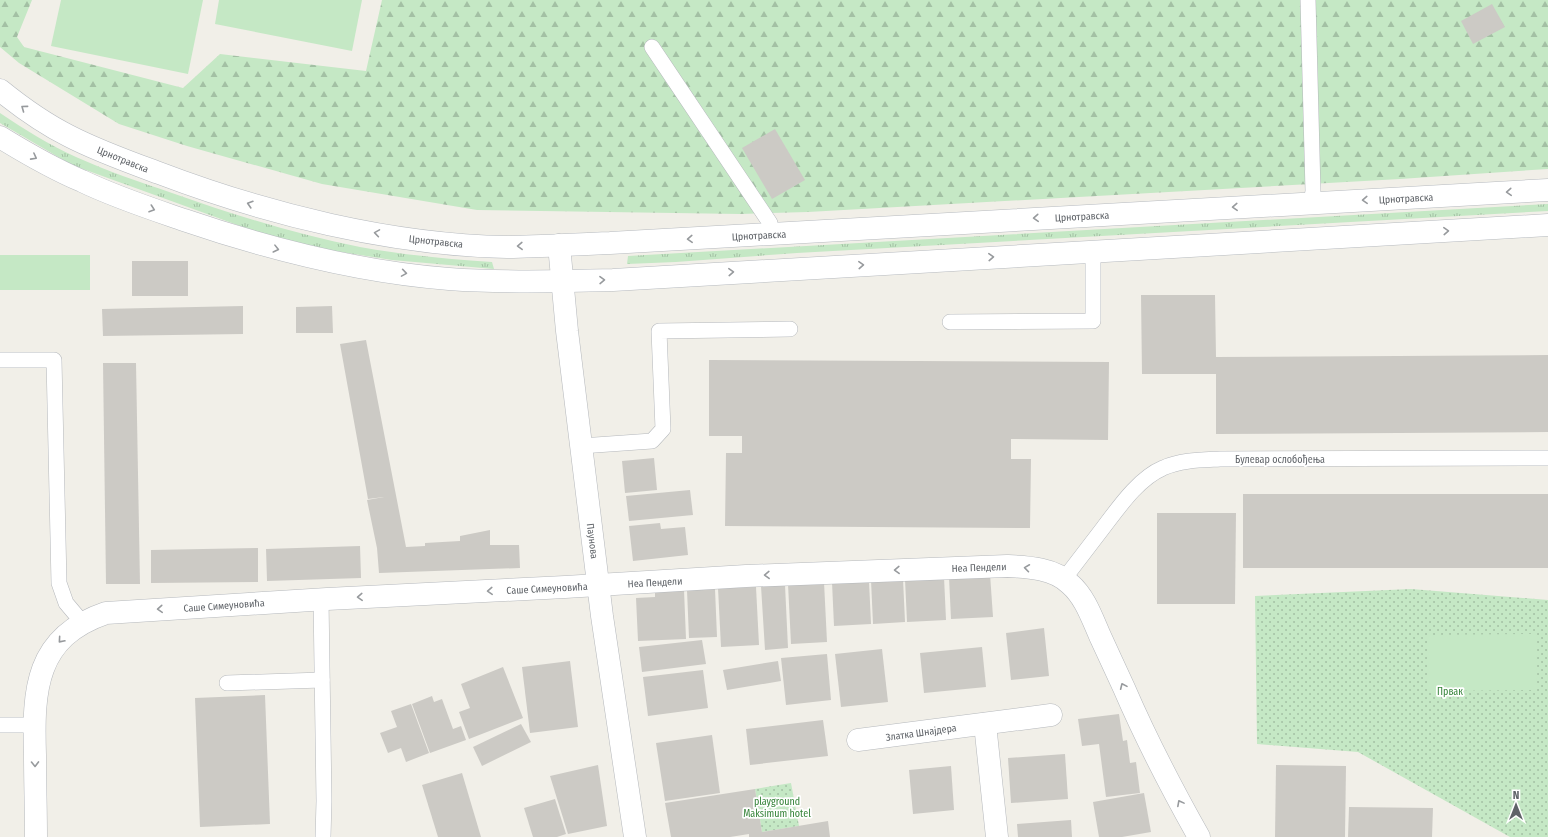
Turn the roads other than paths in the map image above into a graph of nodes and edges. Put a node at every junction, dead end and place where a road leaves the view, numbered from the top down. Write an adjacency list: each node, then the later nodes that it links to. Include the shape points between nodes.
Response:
1 (1308, 0): 6 (lane, via 1313,191)
2 (652, 47): 8 (lane, via 770,223)
3 (0, 90): 9 (main road, Црнотравска, one-way to 3, via 507,247 426,241 374,233 264,208 177,180 107,153 69,136 26,110)
4 (0, 137): 11 (main road, one-way to 11, via 61,171 124,199 264,245 317,258 418,276 481,281)
5 (1548, 190): 6 (main road, Црнотравска, one-way to 6)
6 (1311, 203): 8 (main road, Црнотравска, one-way to 8)
7 (1548, 225): 10 (main road, one-way to 7)
8 (771, 235): 9 (main road, Црнотравска, one-way to 9)
9 (559, 245): 11 (main road, Паунова)
10 (1093, 252): 11 (main road, one-way to 10); 12 (lane, via 1093,321)
11 (563, 281): 15 (main road, Паунова)
12 (950, 322)
13 (790, 329): 15 (lane, via 659,331 663,429 652,441)
14 (0, 360): 20 (lane, via 54,360 59,584 66,602)
15 (581, 446): 18 (main road, Паунова)
16 (1548, 458): 17 (lane, Булевар ослобођења, via 1220,459 1174,464 1139,484)
17 (1064, 579): 18 (main road, Неа Пендели, one-way to 18, via 1043,570 1007,566 746,576); 32 (main road, Неа Пендели, one-way to 17, via 1132,706 1089,610 1078,592)
18 (599, 585): 19 (main road, Саше Симеуновића, one-way to 19); 30 (main road, Паунова)
19 (321, 599): 20 (main road, Саше Симеуновића, one-way to 20, via 106,613); 21 (lane)
20 (82, 622): 26 (main road, Саше Симеуновића, one-way to 26, via 64,636 43,668 35,702)
21 (322, 680): 22 (lane); 29 (lane)
22 (227, 683)
23 (1051, 715): 24 (main road, Златка Шнајдера)
24 (985, 724): 27 (main road, Златка Шнајдера); 31 (main road)
25 (0, 725): 26 (lane)
26 (34, 725): 28 (main road, Саше Симеуновића, one-way to 28)
27 (858, 740)
28 (36, 837)
29 (324, 837)
30 (635, 837)
31 (997, 837)
32 (1199, 837)

